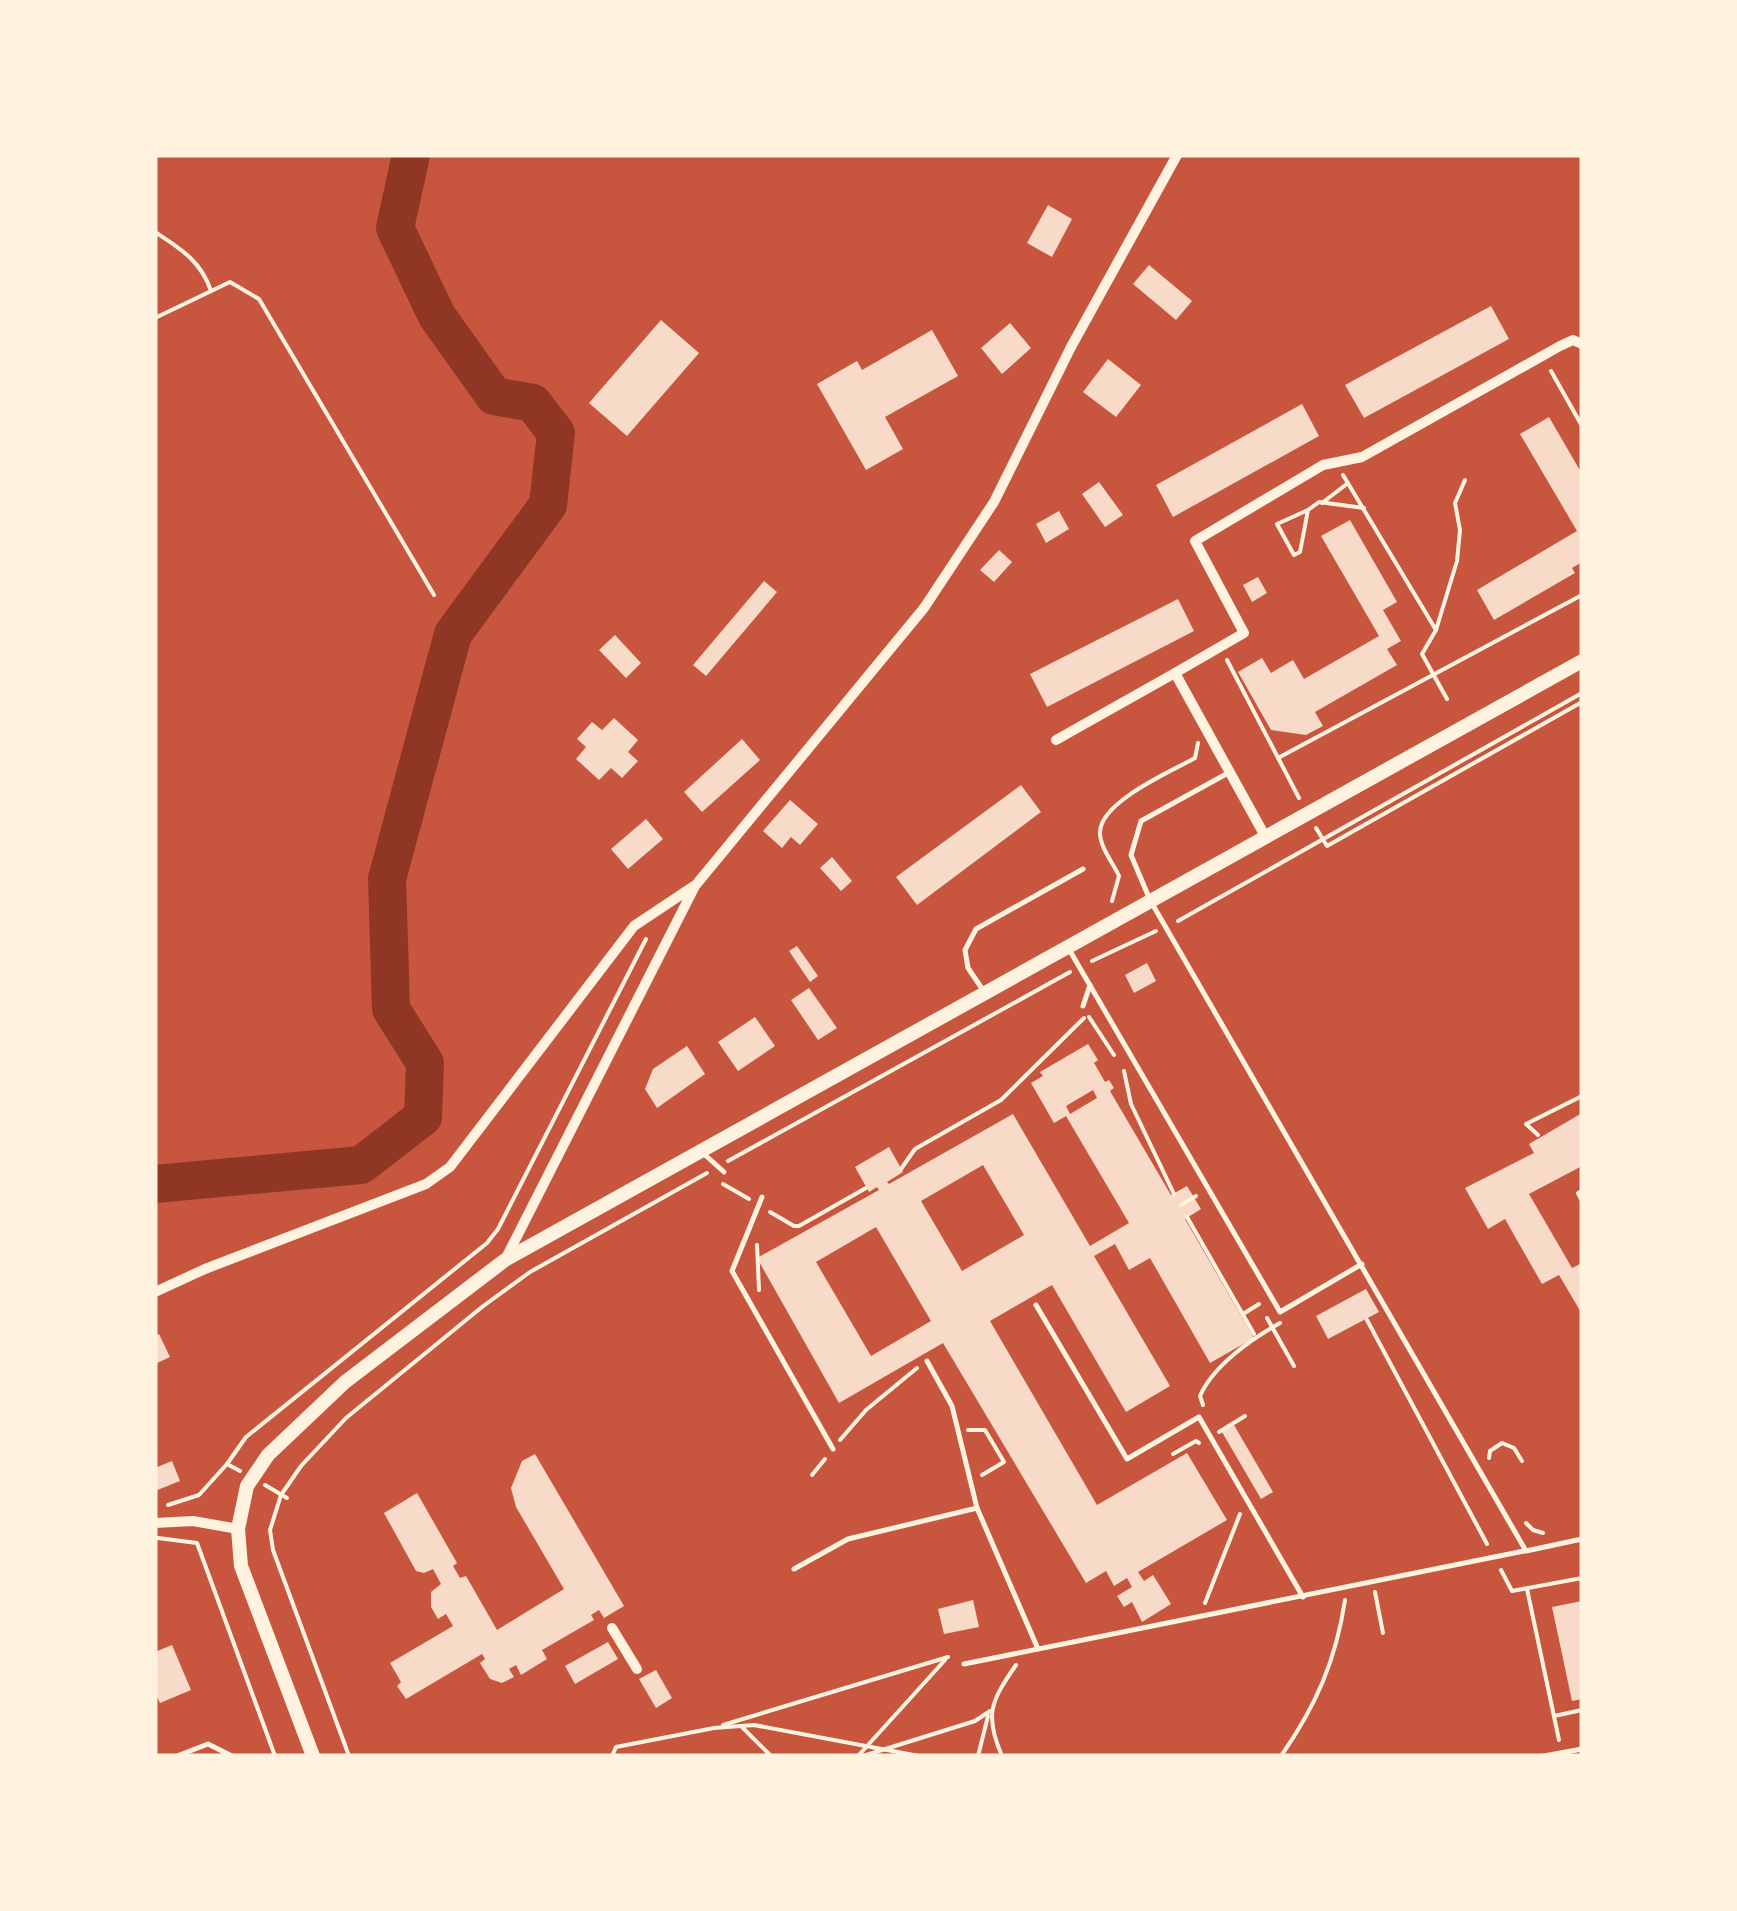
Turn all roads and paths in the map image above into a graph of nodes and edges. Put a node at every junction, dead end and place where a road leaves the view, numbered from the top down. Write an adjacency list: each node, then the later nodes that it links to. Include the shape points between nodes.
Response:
1 (1178, 155): 28 (street, via 994,502 924,608)
2 (155, 232): 3 (path, via 190,256)
3 (212, 291): 4 (path); 14 (path, via 230,282 259,299)
4 (155, 318)
5 (1582, 344): 18 (street, via 1560,346 1362,457 1323,465 1196,542 1244,633)
6 (1551, 372): 7 (path)
7 (1582, 426)
8 (1341, 471): 10 (path)
9 (1465, 480): 16 (path, via 1455,503 1457,561)
10 (1348, 483): 11 (path); 12 (path)
11 (1322, 503): 12 (path); 13 (path)
12 (1364, 508): 16 (path)
13 (1308, 510): 13 (path, via 1300,552 1294,555 1278,524)
14 (434, 595)
15 (1582, 595): 19 (path)
16 (1436, 630): 19 (path, via 1422,654)
17 (1582, 660): 26 (street)
18 (1176, 673): 23 (street); 25 (street)
19 (1433, 676): 21 (path); 24 (path)
20 (1582, 693): 32 (path)
21 (1446, 699)
22 (1199, 737): 30 (path, via 1196,758 1114,805 1100,826 1099,837 1120,876)
23 (1056, 740)
24 (1278, 758)
25 (1230, 772): 26 (street); 29 (lane, via 1141,821 1132,855)
26 (1266, 836): 29 (street)
27 (1083, 869): 36 (lane, via 976,929 965,950)
28 (695, 886): 31 (street); 55 (street)
29 (1150, 900): 32 (lane); 33 (street)
30 (1110, 904)
31 (634, 926): 57 (street, via 450,1167 426,1184); 77 (path, via 647,940 488,1243 265,1420)
32 (1166, 927): 34 (path); 56 (lane)
33 (1066, 944): 34 (lane); 36 (street)
34 (1080, 967): 35 (lane); 44 (path)
35 (1090, 985): 37 (lane); 56 (lane, via 1280,1312)
36 (984, 991): 42 (street)
37 (1082, 1006)
38 (1088, 1015): 43 (path, via 1002,1100 915,1149)
39 (1124, 1071): 48 (path, via 1130,1104)
40 (1582, 1096): 41 (path, via 1526,1124)
41 (1538, 1135)
42 (702, 1151): 44 (lane); 55 (street)
43 (901, 1169)
44 (720, 1170): 81 (path, via 530,1272 482,1307 346,1418)
45 (720, 1182): 51 (path)
46 (866, 1188): 51 (path, via 799,1226)
47 (1582, 1191): 50 (path)
48 (1174, 1194)
49 (1196, 1196): 52 (path)
50 (1582, 1200)
51 (760, 1201): 73 (lane, via 732,1271)
52 (1181, 1206)
53 (1188, 1217): 61 (path)
54 (758, 1239): 58 (path)
55 (505, 1260): 79 (street, via 345,1382)
56 (1362, 1264): 91 (lane)
57 (155, 1292)
58 (762, 1302)
59 (1259, 1304): 61 (path)
60 (1036, 1305): 98 (lane, via 1127,1459 1199,1418)
61 (1242, 1314): 64 (path)
62 (1367, 1320): 90 (path, via 1489,1547)
63 (1272, 1328): 66 (path, via 1208,1378 1200,1396)
64 (1254, 1334)
65 (927, 1361): 69 (lane); 73 (path, via 866,1410)
66 (1204, 1408)
67 (1245, 1416): 70 (path)
68 (1211, 1420): 70 (path)
69 (958, 1430): 80 (lane); 80 (path, via 985,1430 1004,1462)
70 (1218, 1432): 72 (path)
71 (1200, 1444): 74 (path, via 1196,1440)
72 (1225, 1444)
73 (833, 1449): 78 (path)
74 (1174, 1454)
75 (1522, 1461): 76 (path, via 1502,1444 1490,1451)
76 (1490, 1463)
77 (228, 1464): 79 (path); 83 (path, via 199,1495)
78 (812, 1475)
79 (251, 1477): 81 (path); 87 (street)
80 (971, 1481): 82 (lane)
81 (284, 1496): 118 (path, via 270,1530 272,1550)
82 (977, 1508): 93 (lane, via 848,1538); 102 (lane)
83 (155, 1510)
84 (1520, 1517): 88 (path, via 1533,1530)
85 (155, 1526): 87 (street, via 193,1521); 116 (path, via 159,1540 196,1544)
86 (1247, 1527): 99 (path, via 1240,1514 1201,1605)
87 (238, 1529): 117 (street, via 241,1566)
88 (1550, 1533)
89 (1582, 1539): 91 (lane)
90 (1476, 1551)
91 (1526, 1551): 92 (lane)
92 (1494, 1558): 95 (lane); 97 (path, via 1512,1591)
93 (794, 1569)
94 (1582, 1578): 97 (path)
95 (1373, 1582): 96 (lane); 101 (path)
96 (1346, 1588): 98 (lane); 125 (path, via 1333,1662)
97 (1527, 1588): 107 (path)
98 (1302, 1597): 102 (lane)
99 (1222, 1601)
100 (612, 1628): 104 (street)
101 (1384, 1633)
102 (1038, 1649): 103 (lane); 106 (path, via 1017,1664)
103 (964, 1664)
104 (637, 1669)
105 (1582, 1710): 107 (path)
106 (990, 1711): 112 (path, via 976,1722); 123 (path); 124 (path)
107 (1554, 1716): 113 (path)
108 (741, 1726): 109 (path); 110 (path); 120 (path)
109 (714, 1728): 110 (path, via 948,1657); 119 (path, via 616,1747)
110 (865, 1747): 112 (path); 121 (path)
111 (1582, 1749): 113 (lane)
112 (880, 1750): 121 (path); 122 (path)
113 (1562, 1752): 126 (lane)
114 (177, 1756): 115 (lane, via 208,1744)
115 (232, 1756)
116 (275, 1756)
117 (313, 1756)
118 (349, 1756)
119 (612, 1756)
120 (771, 1756)
121 (860, 1756)
122 (919, 1756)
123 (978, 1756)
124 (1002, 1756)
125 (1282, 1756)
126 (1544, 1756)

